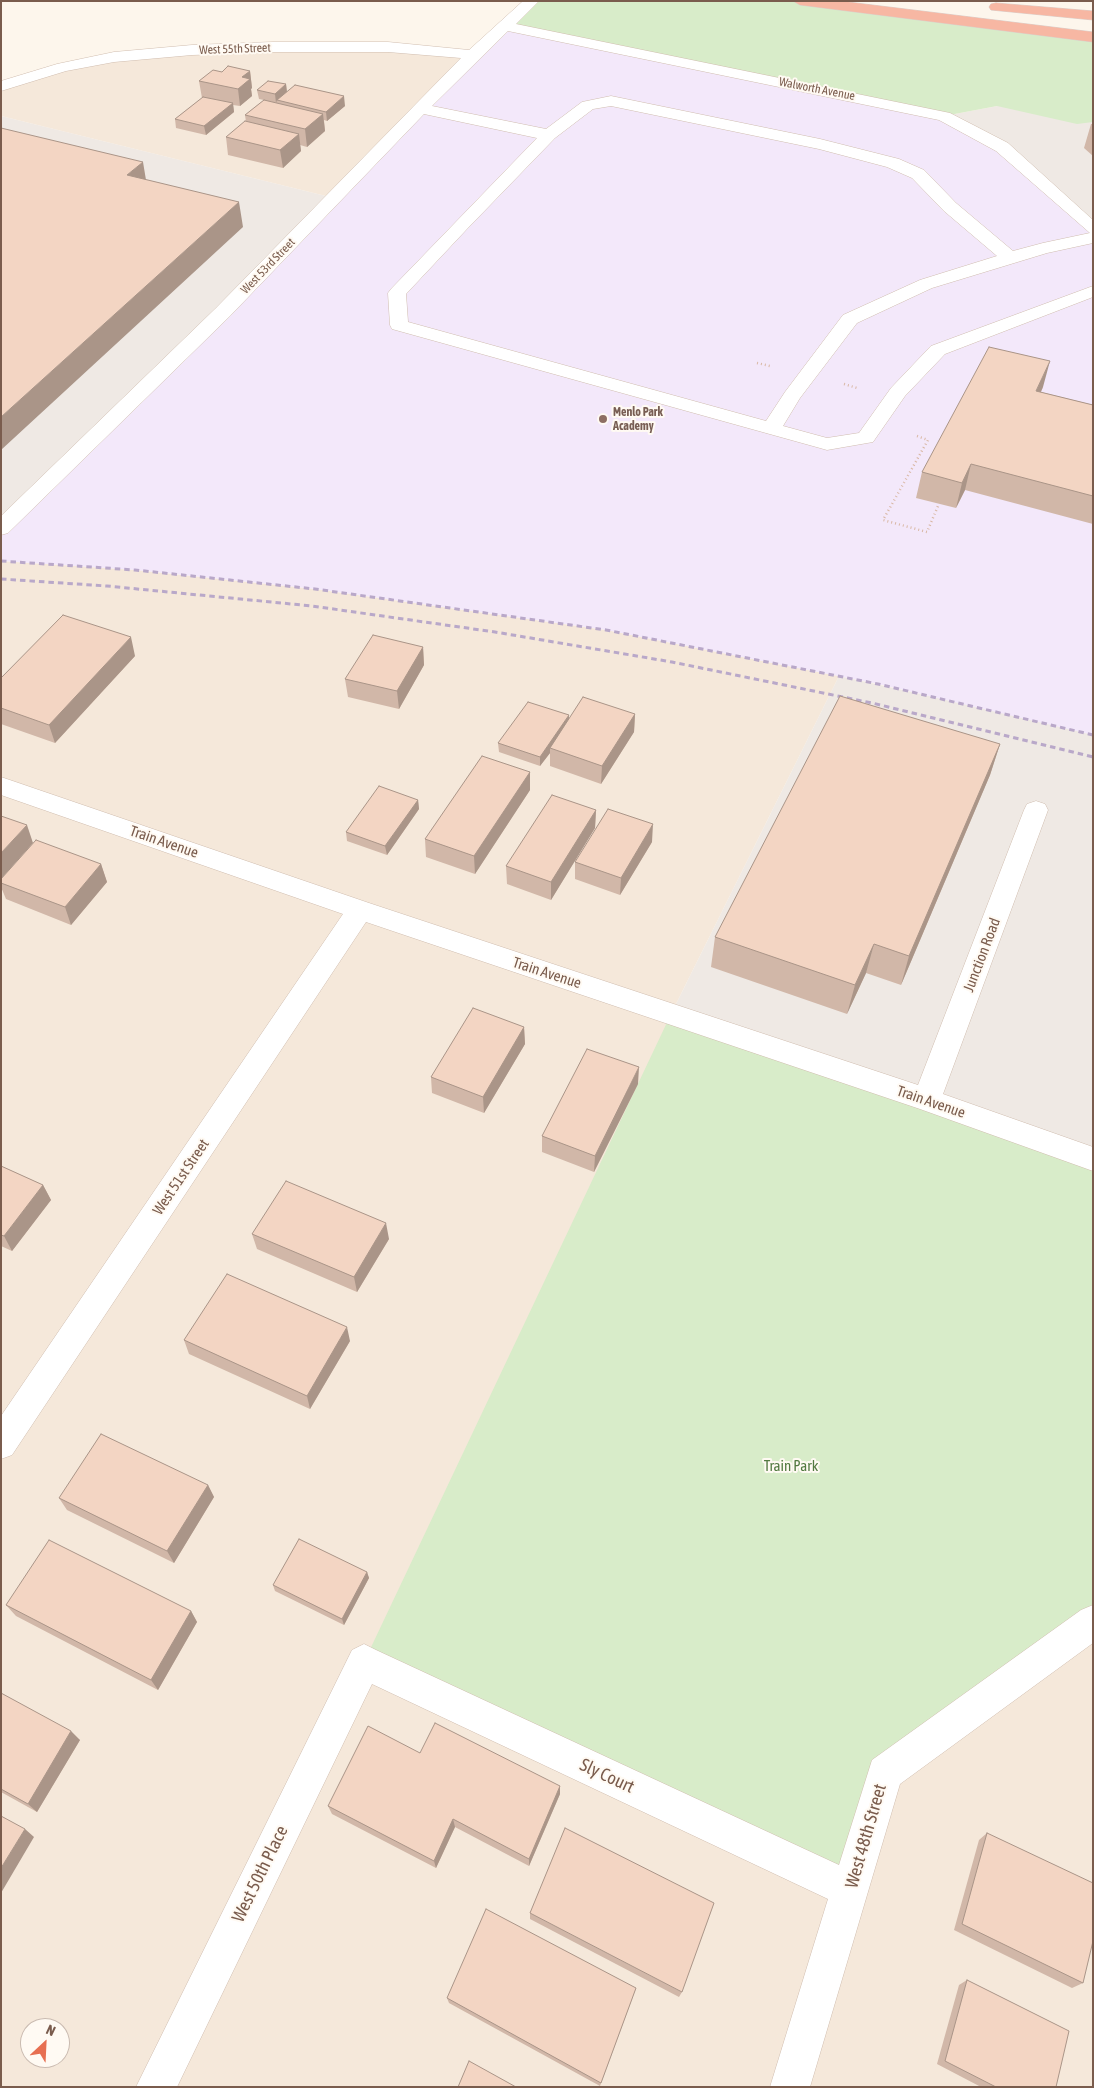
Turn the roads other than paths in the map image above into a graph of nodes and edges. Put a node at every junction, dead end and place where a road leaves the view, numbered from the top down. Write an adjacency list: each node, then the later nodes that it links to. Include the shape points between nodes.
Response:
1 (532, 1): 5 (street, West 53rd Street)
2 (800, 1): 6 (highway)
3 (985, 6): 4 (highway)
4 (1093, 16)
5 (505, 26): 7 (street, West 53rd Street); 11 (street, Walworth Avenue, via 944,116 1002,147)
6 (1093, 38)
7 (473, 55): 8 (street, West 55th Street, via 388,47 192,50 114,56); 9 (street, West 53rd Street)
8 (1, 86)
9 (421, 109): 10 (street); 16 (street, West 53rd Street, via 224,312)
10 (548, 135): 13 (street, via 588,105 611,101 830,146 918,174); 15 (street, via 398,294 399,325)
11 (1093, 229)
12 (1093, 238): 13 (street)
13 (1010, 258): 15 (street, via 926,284 850,318)
14 (1093, 291): 15 (street, via 938,350 898,392 866,438 827,444)
15 (772, 427)
16 (1, 528)
17 (1, 786): 19 (street, Train Avenue)
18 (1036, 810): 20 (street, Junction Road)
19 (360, 910): 20 (street, Train Avenue); 22 (street, West 51st Street)
20 (927, 1100): 21 (street, Train Avenue)
21 (1093, 1159)
22 (1, 1444)
23 (1093, 1622): 25 (street, West 48th Street, via 885,1773)
24 (364, 1662): 25 (street, Sly Court); 26 (street, West 50th Place)
25 (851, 1890): 27 (street, West 48th Street)
26 (156, 2087)
27 (790, 2087)

